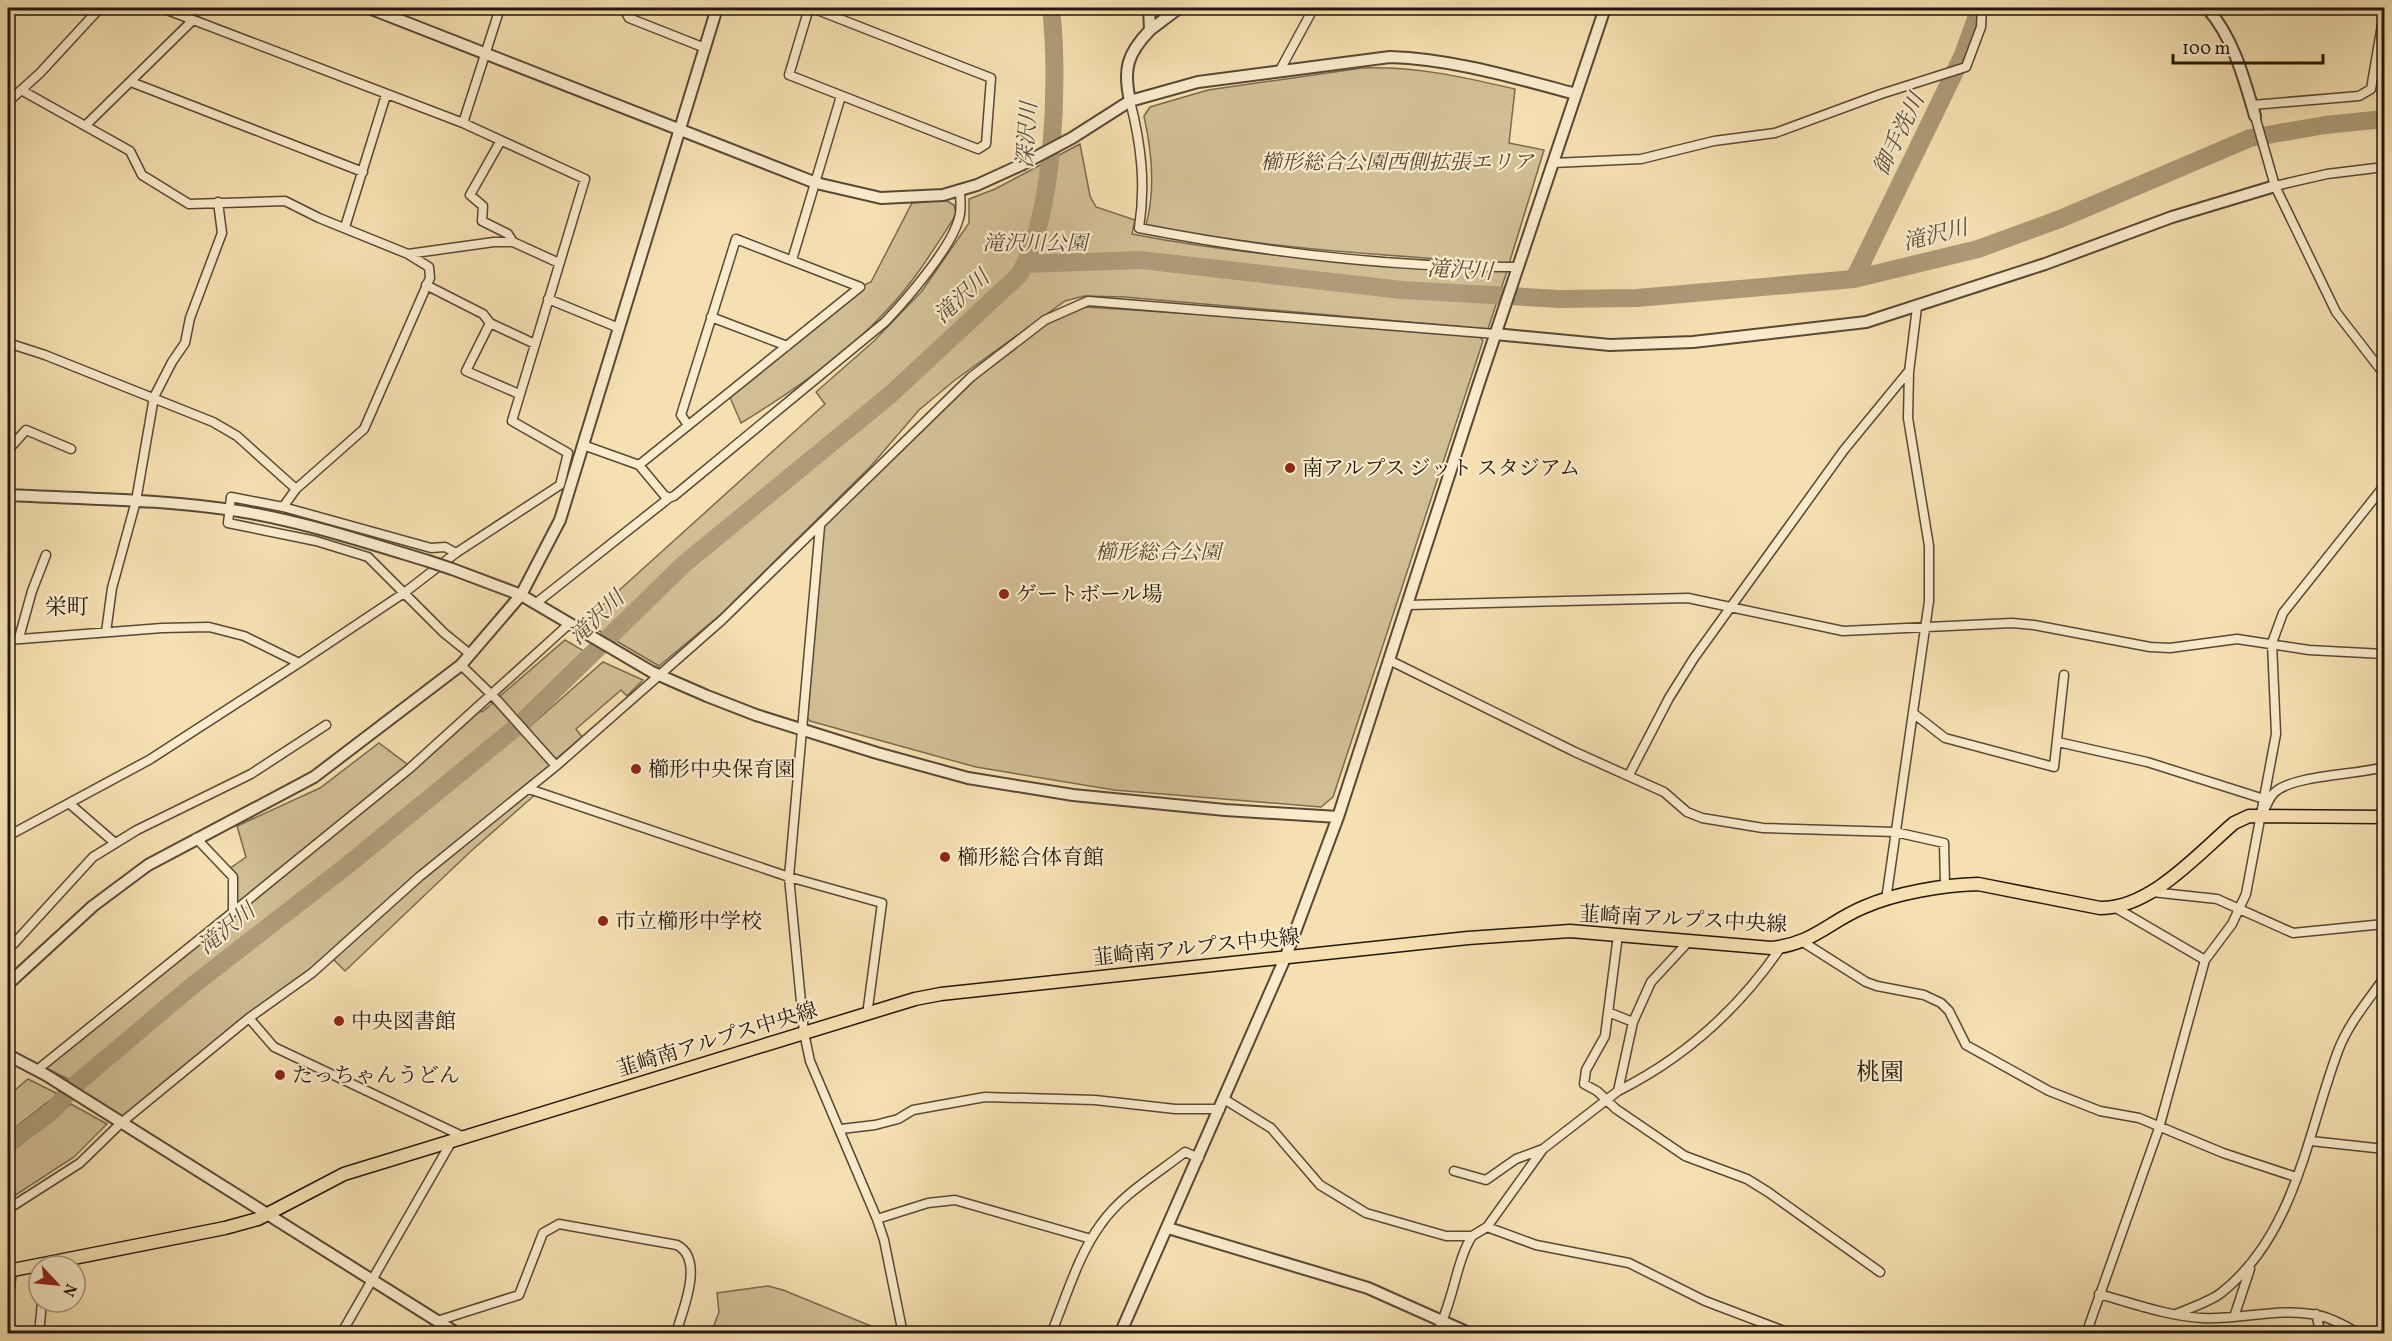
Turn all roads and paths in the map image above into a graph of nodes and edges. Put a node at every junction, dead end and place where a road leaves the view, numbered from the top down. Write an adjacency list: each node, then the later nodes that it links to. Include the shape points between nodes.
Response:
1 (100, 8): 22 (street)
2 (162, 8): 16 (street)
3 (369, 8): 19 (street)
4 (500, 8): 19 (street)
5 (616, 8): 14 (street)
6 (717, 8): 18 (street)
7 (811, 8): 25 (street, via 789,75); 25 (street, via 991,78 986,144 978,149)
8 (1149, 8): 17 (street)
9 (1179, 8): 17 (street)
10 (1317, 8): 20 (street)
11 (1605, 8): 23 (street)
12 (1982, 8): 33 (street, via 1981,27 1966,67 1775,133 1714,141 1641,159)
13 (2206, 8): 28 (street, via 2217,20 2240,67)
14 (625, 9): 18 (street, via 629,18)
15 (2385, 13): 28 (street, via 2371,88 2359,96)
16 (193, 20): 21 (street); 24 (street)
17 (1150, 30): 27 (street, via 1139,41 1126,67)
18 (705, 48): 31 (street)
19 (486, 52): 29 (street); 31 (street)
20 (1280, 70): 23 (street, via 1365,58 1421,58 1471,66); 27 (street, via 1198,82)
21 (130, 82): 30 (street); 35 (street)
22 (21, 90): 26 (street); 30 (street)
23 (1576, 93): 33 (street)
24 (386, 95): 29 (street); 35 (street)
25 (841, 96): 36 (street)
26 (9, 97)
27 (1130, 101): 38 (street, via 1021,165); 45 (street, via 1142,152 1139,228 1200,240 1370,260)
28 (2253, 110): 37 (street)
29 (463, 123): 32 (street)
30 (85, 126): 39 (street, via 130,151 142,175 176,198 189,204)
31 (680, 128): 36 (street); 51 (street)
32 (500, 142): 41 (street, via 470,195 483,206 482,220 508,234); 44 (street, via 585,179)
33 (1553, 163): 45 (street)
34 (2385, 167): 37 (street)
35 (363, 172): 40 (street)
36 (816, 183): 38 (street, via 881,198 943,195); 43 (street)
37 (2275, 186): 48 (street, via 2172,217); 57 (street, via 2336,312)
38 (960, 190): 68 (street, via 959,220 908,298 885,322)
39 (218, 202): 40 (street, via 285,201); 59 (street, via 222,233 190,318 185,343)
40 (345, 227): 42 (street)
41 (513, 242): 42 (street); 44 (street)
42 (408, 254): 46 (street, via 429,267)
43 (792, 260): 49 (street, via 736,239); 55 (street, via 860,287)
44 (559, 263): 47 (street)
45 (1517, 269): 52 (street)
46 (426, 285): 50 (street, via 483,314); 66 (street, via 364,429)
47 (548, 299): 51 (street); 54 (street)
48 (1917, 306): 52 (street, via 1866,322 1693,342 1610,345); 56 (street)
49 (711, 317): 55 (street); 60 (street, via 681,415)
50 (490, 323): 54 (street); 58 (street, via 466,371)
51 (619, 328): 61 (street)
52 (1496, 331): 72 (street, via 1088,301 1045,320 971,377); 78 (street)
53 (8, 344): 59 (street)
54 (535, 344): 58 (street)
55 (787, 346): 60 (street)
56 (1909, 372): 79 (street, via 1844,450); 81 (street, via 1908,418 1929,546)
57 (2385, 374)
58 (519, 394): 73 (street, via 512,421 568,453 560,485)
59 (154, 397): 66 (street, via 237,436); 69 (street)
60 (688, 425): 64 (street)
61 (583, 445): 64 (street); 76 (street, via 560,520)
62 (71, 449): 63 (street, via 26,430)
63 (8, 450)
64 (639, 465): 68 (street)
65 (2385, 486): 85 (street, via 2283,613)
66 (296, 489): 70 (street)
67 (8, 495): 69 (street)
68 (669, 498): 77 (street)
69 (136, 501): 71 (street); 82 (street, via 112,588)
70 (283, 507): 71 (street, via 231,497); 73 (street)
71 (229, 510): 75 (street, via 228,523 316,540 368,557); 76 (street, bridge, via 310,526 431,562)
72 (819, 526): 91 (street, via 715,626); 96 (street)
73 (456, 553): 75 (street)
74 (46, 555): 83 (street)
75 (404, 593): 86 (street); 89 (street)
76 (521, 595): 77 (street); 86 (street)
77 (535, 604): 80 (street)
78 (1408, 605): 79 (street, via 1666,597); 88 (street)
79 (1733, 606): 81 (street, via 1843,631); 100 (street, via 1668,698)
80 (573, 626): 91 (street); 93 (street)
81 (1926, 628): 85 (street, via 2034,625 2170,648 2237,639); 94 (street)
82 (106, 632): 83 (street); 89 (street, via 209,627 244,636)
83 (19, 638): 84 (street)
84 (8, 640)
85 (2272, 643): 87 (street, via 2309,650); 102 (street, via 2276,734)
86 (470, 654): 90 (street)
87 (2385, 654)
88 (1389, 660): 100 (street); 105 (street)
89 (300, 663): 103 (street, via 149,760)
90 (461, 665): 93 (street); 109 (street, via 314,777)
91 (656, 674): 96 (street); 98 (street)
92 (2064, 675): 97 (street)
93 (494, 698): 98 (street); 117 (street)
94 (1913, 712): 97 (street, via 1945,738 2054,767); 107 (street)
95 (326, 725): 110 (street, via 251,774)
96 (801, 729): 105 (street, via 968,778 1073,795); 111 (street)
97 (2058, 742): 102 (street, via 2158,765)
98 (556, 766): 101 (street)
99 (2385, 767): 104 (street, via 2361,774 2307,779 2274,792)
100 (1629, 775): 107 (street, via 1664,792 1687,812 1721,822 1763,828)
101 (529, 789): 111 (street); 130 (street, via 419,877 312,973)
102 (2264, 799): 104 (street)
103 (70, 804): 108 (street); 110 (street)
104 (2261, 814): 106 (main road, 韮崎南アルプス中央線); 113 (main road, 韮崎南アルプス中央線, via 2234,824); 116 (street, via 2246,894)
105 (1338, 817): 124 (street)
106 (2385, 817)
107 (1895, 832): 112 (street, via 1944,843); 114 (street)
108 (8, 836)
109 (196, 838): 117 (street, via 233,877); 127 (street, via 148,865 93,906)
110 (116, 843): 123 (street, via 93,857)
111 (789, 876): 129 (street, via 882,903); 132 (street)
112 (1945, 886): 114 (main road, 韮崎南アルプス中央線); 115 (main road, 韮崎南アルプス中央線, via 1978,884)
113 (2152, 892): 115 (main road, 韮崎南アルプス中央線); 116 (street, via 2203,896)
114 (1886, 900): 121 (main road, 韮崎南アルプス中央線, via 1856,910)
115 (2116, 908): 125 (street)
116 (2238, 911): 118 (street, via 2293,933); 125 (street)
117 (233, 912): 134 (street)
118 (2385, 924)
119 (1618, 935): 120 (main road, 韮崎南アルプス中央線); 124 (main road, 韮崎南アルプス中央線, via 1570,931); 128 (street)
120 (1689, 941): 122 (main road, 韮崎南アルプス中央線); 131 (street, via 1651,982)
121 (1803, 942): 122 (main road, 韮崎南アルプス中央線); 139 (street, via 1866,982 1924,995 1941,1003 1966,1044 2049,1091 2100,1111 2139,1118)
122 (1781, 947): 135 (street, via 1760,978 1706,1035)
123 (8, 950)
124 (1286, 956): 129 (main road, 韮崎南アルプス中央線, via 941,994); 137 (street)
125 (2205, 960): 139 (street)
126 (2385, 978): 142 (street, via 2350,1026 2338,1050)
127 (8, 984)
128 (1608, 1012): 131 (street); 136 (street, via 1605,1036 1586,1070 1584,1084)
129 (867, 1015): 132 (main road, 韮崎南アルプス中央線)
130 (249, 1018): 138 (street); 141 (street, via 274,1047)
131 (1632, 1022): 135 (street)
132 (804, 1033): 140 (street, via 810,1061); 141 (main road, 韮崎南アルプス中央線)
133 (8, 1055): 134 (street)
134 (42, 1073): 138 (street)
135 (1618, 1091): 136 (street)
136 (1606, 1100): 143 (street); 159 (street, via 1685,1156 1747,1179 1768,1192)
137 (1222, 1104): 140 (street, via 1175,1109 1095,1100 986,1097 913,1110 875,1125); 145 (street); 153 (street, via 1270,1128 1320,1185 1366,1213 1446,1236)
138 (121, 1123): 148 (street, via 80,1163); 149 (street)
139 (2159, 1128): 147 (street); 161 (street)
140 (841, 1129): 150 (street)
141 (458, 1138): 149 (main road, 韮崎南アルプス中央線, via 344,1174); 160 (street)
142 (2311, 1141): 144 (street); 147 (street)
143 (1543, 1149): 146 (street, via 1516,1159 1486,1180); 151 (street)
144 (2385, 1149)
145 (1199, 1158): 152 (street); 154 (street, via 1185,1152 1125,1198)
146 (1454, 1171)
147 (2295, 1177): 156 (street, via 2280,1218)
148 (8, 1209)
149 (268, 1214): 155 (main road, 韮崎南アルプス中央線, via 225,1228); 160 (street)
150 (877, 1219): 154 (street, via 928,1203 956,1200); 173 (street)
151 (1487, 1227): 153 (street); 178 (street, via 1536,1245 1629,1263 1705,1301)
152 (1168, 1228): 168 (street, via 1368,1288); 175 (street)
153 (1472, 1236): 168 (street)
154 (1091, 1239): 174 (street)
155 (87, 1256)
156 (2251, 1266): 164 (street, via 2219,1294); 166 (street)
157 (27, 1268): 158 (main road, 韮崎南アルプス中央線)
158 (10, 1270): 162 (street)
159 (1880, 1272)
160 (372, 1281): 167 (street); 170 (street)
161 (2098, 1294): 164 (street); 179 (street)
162 (8, 1304)
163 (41, 1314): 169 (street)
164 (2176, 1314): 166 (street)
165 (2316, 1314): 166 (street); 180 (street); 181 (street)
166 (2234, 1317)
167 (437, 1321): 171 (street); 172 (street, via 519,1295 543,1233 559,1224 685,1249 691,1266 677,1330)
168 (1443, 1321): 176 (street); 177 (street)
169 (39, 1334)
170 (341, 1334)
171 (458, 1334)
172 (680, 1334)
173 (903, 1334)
174 (1051, 1334)
175 (1120, 1334)
176 (1436, 1334)
177 (1471, 1334)
178 (1792, 1334)
179 (2086, 1334)
180 (2321, 1334)
181 (2359, 1334)

